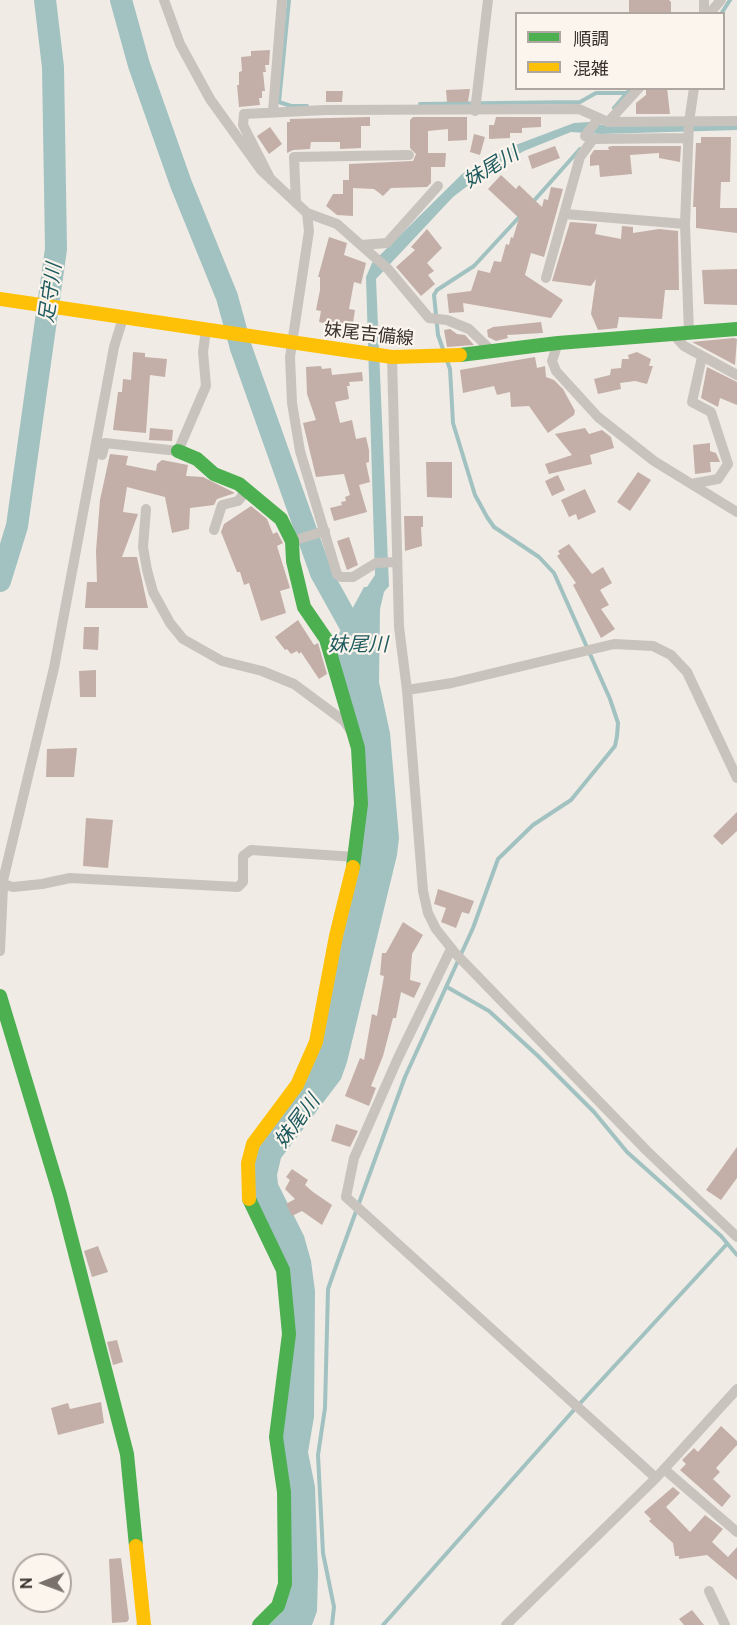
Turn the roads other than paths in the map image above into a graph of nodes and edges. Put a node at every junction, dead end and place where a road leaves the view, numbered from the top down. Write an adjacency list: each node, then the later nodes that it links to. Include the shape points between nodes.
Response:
1 (164, 0): 14 (street, via 180,44 210,99)
2 (282, 0): 9 (street)
3 (488, 0): 8 (street)
4 (721, 0): 5 (street)
5 (707, 12)
6 (637, 90): 11 (street)
7 (694, 90): 12 (street)
8 (475, 106): 9 (street); 11 (street, via 579,109)
9 (273, 111): 14 (street, via 244,114 243,126)
10 (737, 121): 12 (street)
11 (596, 127): 12 (street); 12 (street); 18 (street, via 580,157)
12 (688, 131): 19 (street)
13 (409, 155): 16 (street, via 294,157)
14 (271, 180): 16 (street)
15 (438, 186): 20 (street, via 387,243)
16 (296, 203): 17 (street)
17 (307, 213): 20 (street, via 337,224); 28 (street, via 309,231)
18 (565, 214): 19 (street); 21 (street)
19 (685, 224): 27 (street)
20 (361, 245): 30 (street, via 436,320 469,329)
21 (546, 278)
22 (0, 299): 23 (street, 妹尾吉備線)
23 (118, 317): 25 (street, 妹尾吉備線); 36 (street)
24 (737, 329): 27 (street, 妹尾吉備線)
25 (212, 331): 28 (street, 妹尾吉備線); 34 (street, via 203,352 206,386)
26 (672, 333): 27 (street, 妹尾吉備線); 29 (street, 妹尾吉備線); 32 (street)
27 (689, 333)
28 (293, 343): 31 (street, 妹尾吉備線); 41 (street, via 292,403 300,451)
29 (558, 343): 30 (street, 妹尾吉備線); 35 (street, via 552,361 556,371 598,417)
30 (492, 351): 31 (street, 妹尾吉備線, via 445,357)
31 (388, 356): 43 (street)
32 (702, 357): 33 (street); 35 (street, via 692,402 711,412 728,464 718,479)
33 (737, 375)
34 (178, 451): 36 (street, via 105,443); 37 (street)
35 (691, 484): 39 (street)
36 (90, 486): 48 (street, via 54,668)
37 (247, 490): 40 (street, via 238,501 222,505); 42 (street, via 281,519)
38 (146, 509): 45 (street, via 143,547 147,570 164,613 183,639 222,661 294,684 344,721)
39 (737, 512)
40 (214, 530)
41 (322, 532): 42 (street); 43 (street, via 341,577 353,577)
42 (294, 540): 45 (street, via 300,595 326,639)
43 (386, 562): 44 (street)
44 (407, 690): 46 (street, via 614,644 653,646 687,672); 50 (street, via 423,891 428,913)
45 (355, 736): 47 (street, via 361,804)
46 (737, 778)
47 (356, 857): 48 (street, via 251,850 243,856 243,882 238,887 70,878); 58 (street, via 316,1042 297,1084 254,1144 248,1163 248,1196 283,1270 289,1334 276,1437 284,1492 285,1584 278,1606)
48 (1, 888): 49 (street)
49 (0, 951)
50 (457, 955): 52 (street, via 647,1151); 54 (street, via 398,1058 354,1158 346,1197 578,1407)
51 (0, 996): 57 (street, via 60,1195 127,1454)
52 (735, 1230)
53 (737, 1389): 54 (street)
54 (660, 1473): 55 (street); 59 (street)
55 (737, 1532)
56 (709, 1591): 60 (street)
57 (144, 1625)
58 (259, 1625)
59 (506, 1625)
60 (725, 1625)

